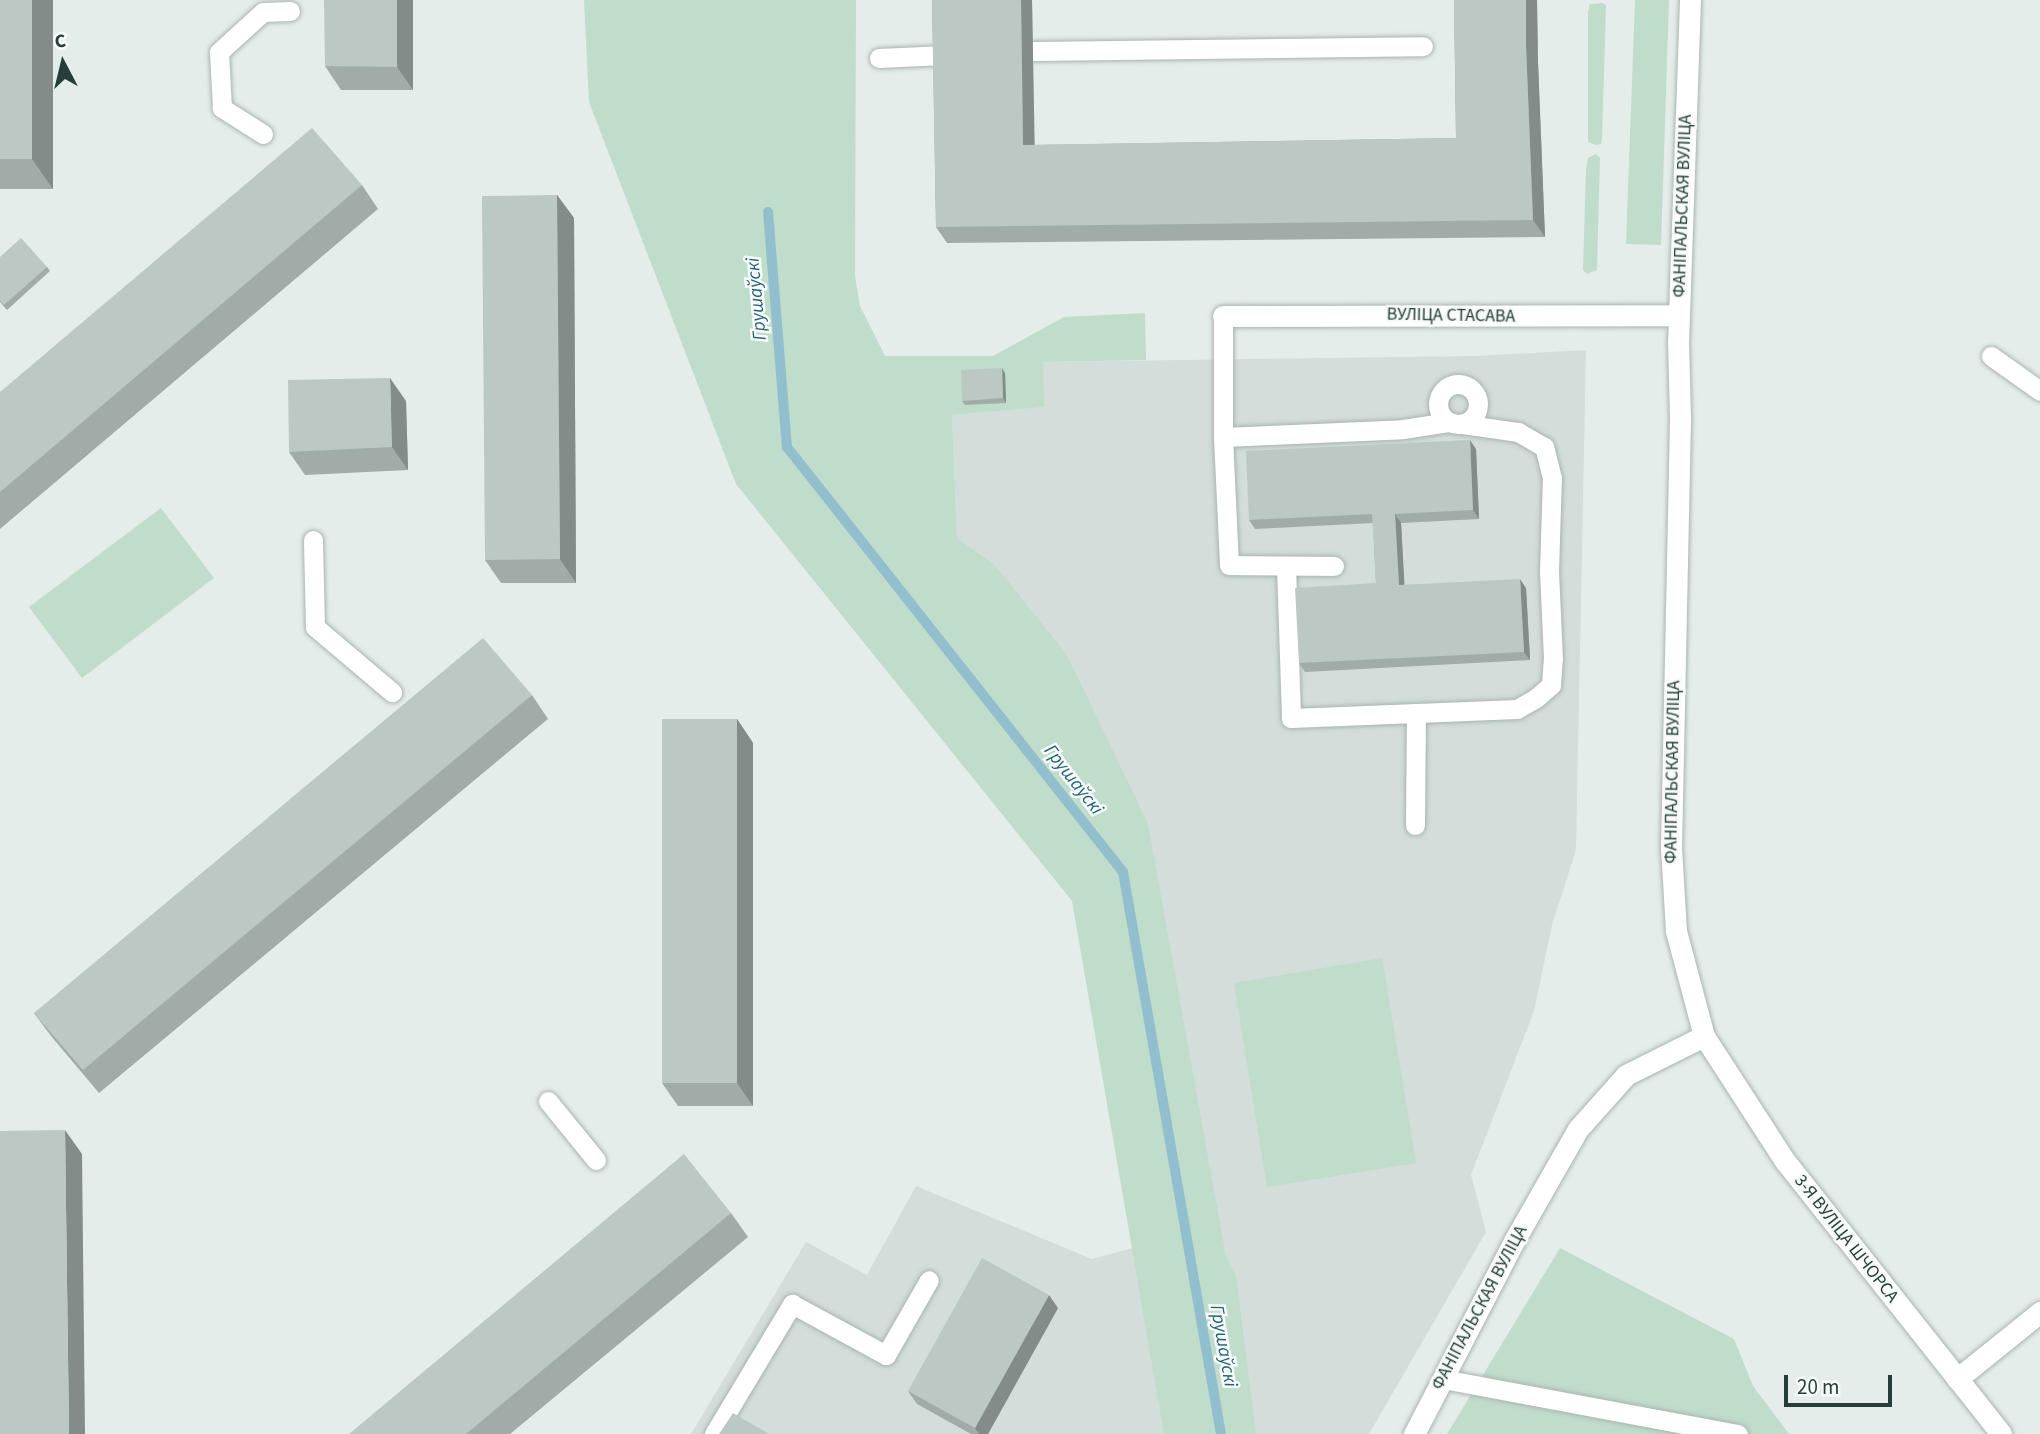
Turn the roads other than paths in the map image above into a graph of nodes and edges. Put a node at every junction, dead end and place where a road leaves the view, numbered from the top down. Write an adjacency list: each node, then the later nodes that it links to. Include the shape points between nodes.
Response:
1 (1690, 0): 8 (street, ФАНІПАЛЬСКАЯ ВУЛІЦА)
2 (290, 10): 7 (lane, via 263,12 219,52 222,108)
3 (1423, 46): 4 (lane)
4 (1033, 51)
5 (944, 55): 6 (lane)
6 (879, 58)
7 (263, 134)
8 (1679, 315): 9 (street, ВУЛІЦА СТАСАВА); 24 (street, ФАНІПАЛЬСКАЯ ВУЛІЦА, via 1671,847 1675,931)
9 (1223, 316): 17 (lane)
10 (1991, 356): 11 (lane)
11 (2040, 391)
12 (1478, 397): 13 (lane, via 1470,387 1457,383 1445,388); 14 (lane, via 1474,417); 16 (lane, via 1486,411)
13 (1438, 399): 14 (lane, via 1440,412); 15 (lane, via 1430,414)
14 (1456, 423): 15 (lane); 16 (lane)
15 (1403, 429): 17 (lane)
16 (1518, 432): 22 (lane, via 1544,447 1552,478 1551,685 1517,709)
17 (1223, 437): 19 (lane, via 1229,565)
18 (313, 540): 21 (lane, via 315,627)
19 (1286, 566): 20 (lane); 22 (lane, via 1291,718)
20 (1334, 566)
21 (392, 692)
22 (1416, 713): 23 (lane)
23 (1415, 825)
24 (1704, 1036): 29 (street, ФАНІПАЛЬСКАЯ ВУЛІЦА, via 1626,1075 1578,1129); 30 (street, 3-Я ВУЛІЦА ШЧОРСА, via 1785,1161)
25 (548, 1101): 26 (lane)
26 (596, 1160)
27 (929, 1280): 31 (lane, via 886,1355 792,1304)
28 (2040, 1312): 30 (street)
29 (1443, 1379): 32 (street, ФАНІПАЛЬСКАЯ ВУЛІЦА); 33 (lane)
30 (1957, 1379): 34 (street, 3-Я ВУЛІЦА ШЧОРСА)
31 (714, 1434)
32 (1414, 1434)
33 (1738, 1434)
34 (2001, 1434)

